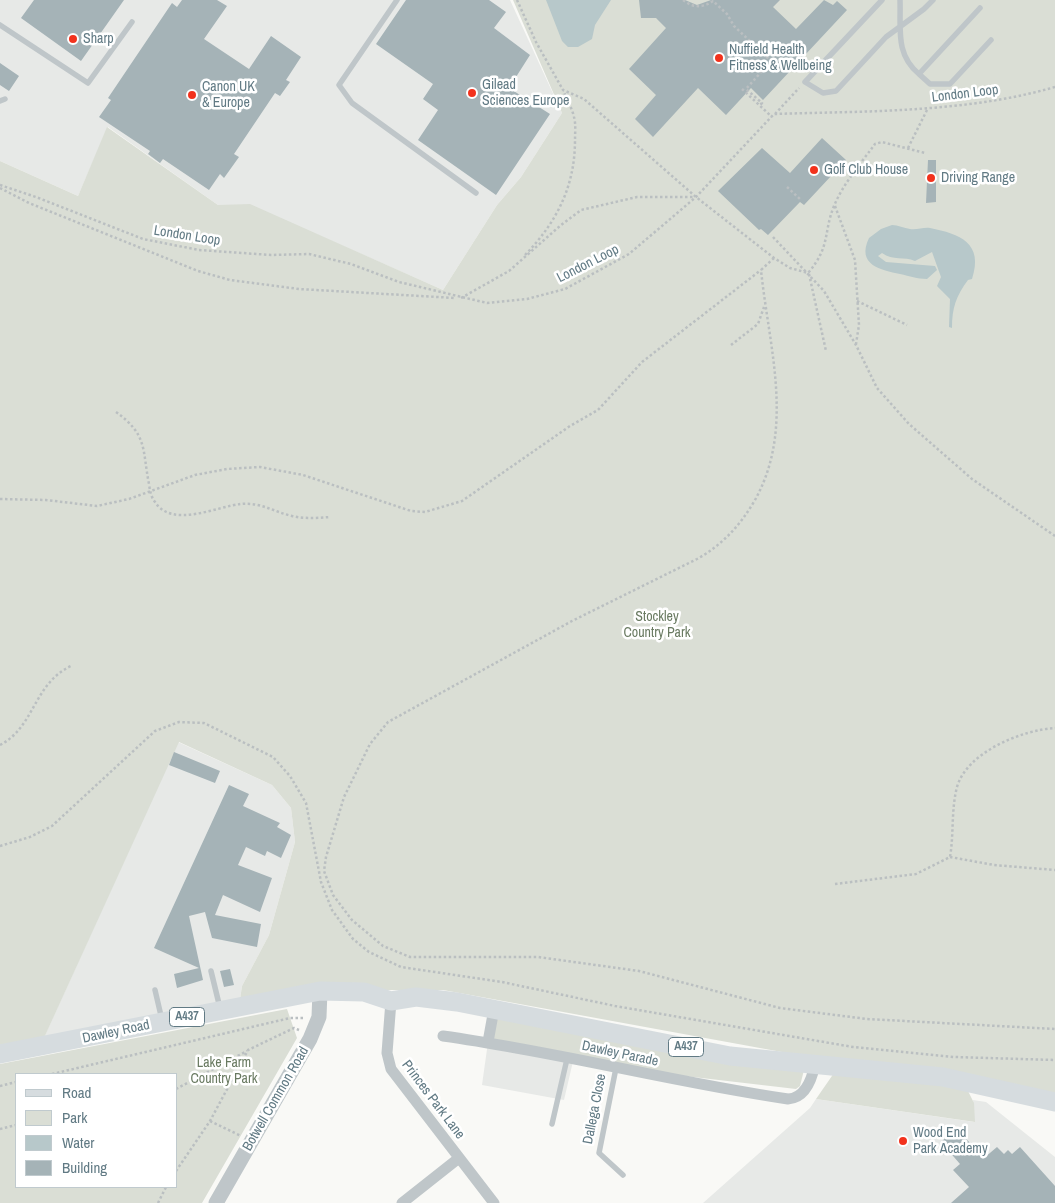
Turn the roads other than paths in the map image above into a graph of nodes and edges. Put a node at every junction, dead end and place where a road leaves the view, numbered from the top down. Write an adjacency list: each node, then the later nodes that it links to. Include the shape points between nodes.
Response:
1 (397, 0): 13 (lane, via 339,85 352,103)
2 (882, 0): 10 (lane, via 805,82 823,93 836,91)
3 (900, 0): 10 (lane)
4 (924, 0): 7 (lane)
5 (932, 0): 7 (lane)
6 (980, 8): 12 (lane)
7 (924, 10): 10 (lane)
8 (132, 22): 9 (lane, via 88,83)
9 (0, 25)
10 (901, 25): 12 (lane, via 902,53 909,66)
11 (991, 40): 12 (lane, via 950,84 930,84)
12 (919, 74)
13 (476, 193)
14 (211, 971): 19 (lane)
15 (155, 990): 20 (lane)
16 (320, 991): 17 (main road, A437, via 364,992); 19 (main road, Dawley Road / A437); 31 (street, Botwell Common Road, via 319,1017 310,1039)
17 (391, 1001): 18 (main road, A437, via 424,997); 29 (street, Princes Park Lane, via 388,1064)
18 (494, 1009): 22 (street); 25 (main road, A437, via 706,1051)
19 (221, 1010): 20 (main road, Dawley Road / A437)
20 (163, 1022): 23 (main road, Dawley Road / A437)
21 (443, 1036): 22 (street, Dawley Parade)
22 (488, 1042): 24 (street, Dawley Parade)
23 (0, 1054)
24 (566, 1058): 26 (street, Dawley Parade); 28 (lane)
25 (814, 1064): 26 (street, Dawley Parade, via 804,1091 788,1100); 27 (main road, A437, via 943,1077)
26 (616, 1068): 30 (lane, Dallega Close, via 599,1152)
27 (1055, 1102)
28 (552, 1124)
29 (459, 1158): 32 (street); 33 (street, Princes Park Lane)
30 (623, 1175)
31 (216, 1203)
32 (402, 1203)
33 (494, 1203)

